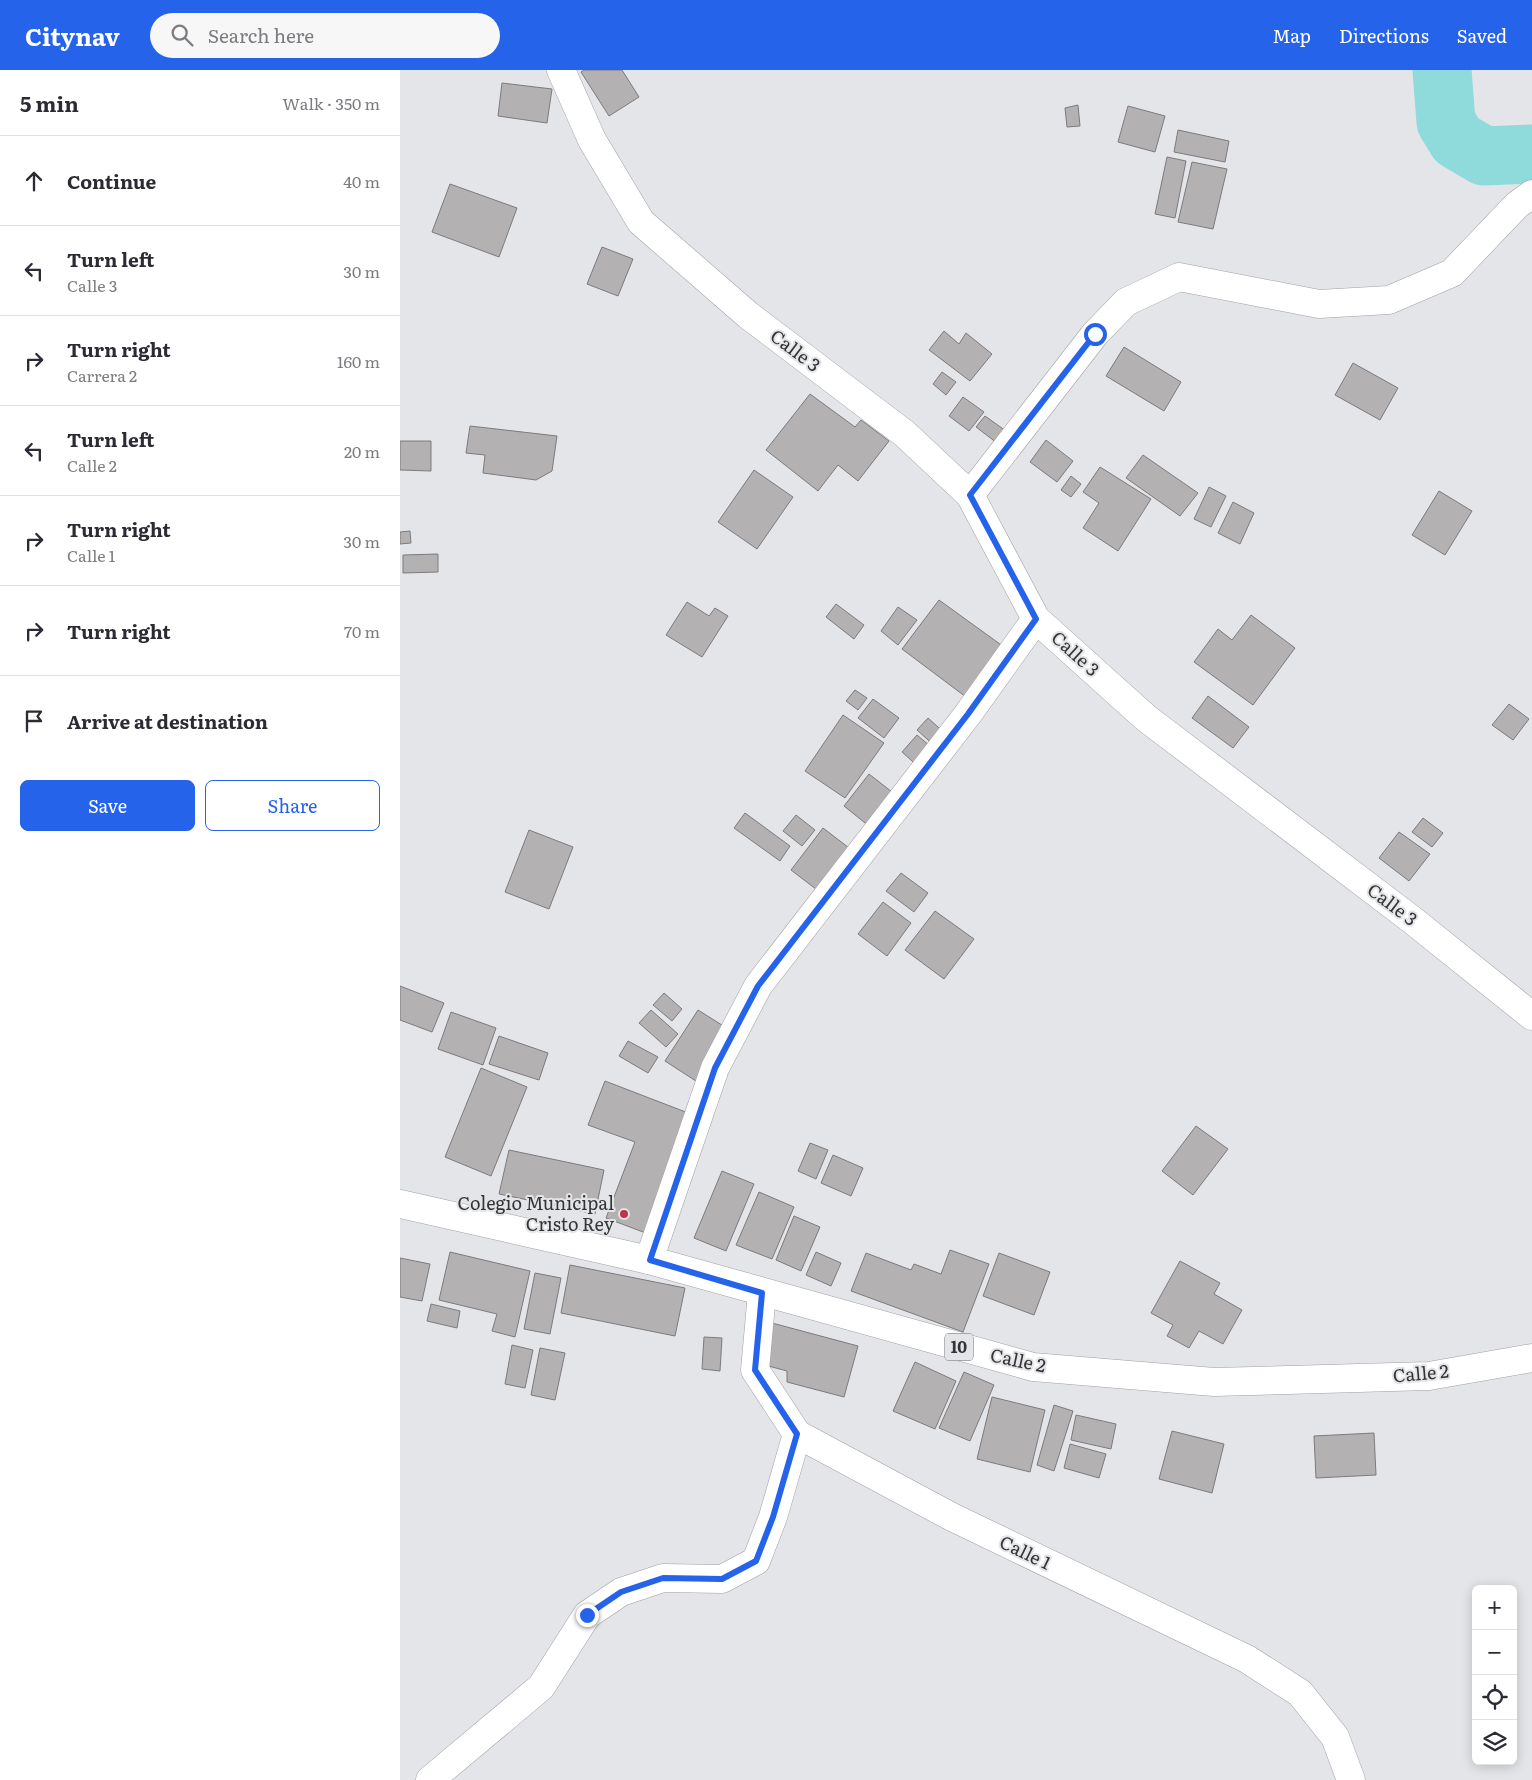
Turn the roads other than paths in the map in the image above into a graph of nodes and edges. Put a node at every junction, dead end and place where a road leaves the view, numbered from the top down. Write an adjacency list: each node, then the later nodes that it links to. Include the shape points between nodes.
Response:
1 (561, 70): 3 (street, Calle 3, via 592,140 641,222 748,315 905,434)
2 (1532, 194): 3 (street, via 1517,205 1452,273 1389,300 1319,304 1179,277 1126,302 1095,334)
3 (970, 495): 4 (street, Calle 3)
4 (1036, 619): 5 (street, Calle 3, via 1146,718 1411,919); 7 (street, via 968,714 758,986 715,1068)
5 (1532, 1016)
6 (400, 1204): 7 (street, Calle 2 / 10)
7 (650, 1260): 8 (street, Calle 2 / 10)
8 (762, 1293): 9 (street, Calle 2 / 10, via 1033,1367 1214,1382 1429,1376); 10 (street, Calle 1, via 755,1370)
9 (1532, 1358)
10 (797, 1434): 11 (street, via 773,1517 756,1561 722,1579 663,1578 621,1592 587,1615 542,1688); 12 (street, Calle 1, via 952,1518 1247,1658 1300,1693 1335,1737)
11 (430, 1780)
12 (1351, 1780)

